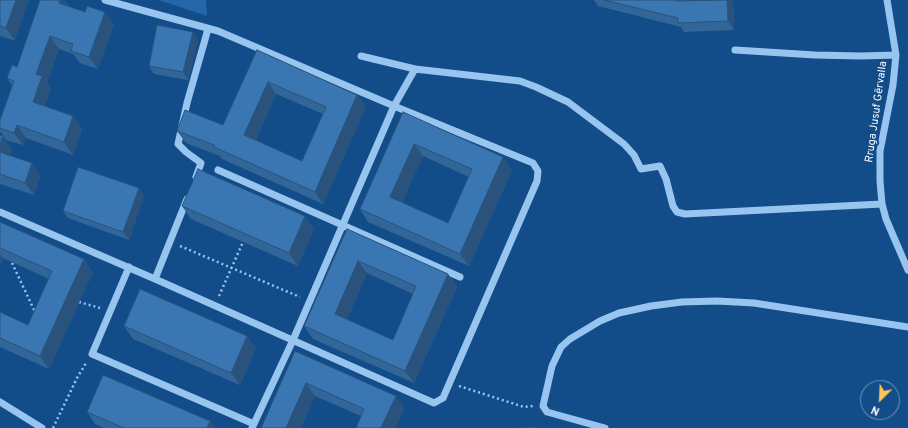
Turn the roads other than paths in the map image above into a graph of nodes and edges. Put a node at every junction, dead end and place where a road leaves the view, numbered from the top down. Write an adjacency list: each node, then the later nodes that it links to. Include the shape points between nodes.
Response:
1 (105, 0): 3 (street)
2 (887, 0): 5 (street, Rruga Jusuf Gërvalla)
3 (208, 29): 8 (street); 16 (street, via 178,144 201,162)
4 (735, 50): 5 (street, via 815,55)
5 (896, 55): 10 (street, Rruga Jusuf Gërvalla, via 893,85 880,150)
6 (361, 56): 7 (street)
7 (415, 69): 8 (street); 10 (street, via 520,81 568,102 624,144 634,155 641,169 660,166 673,206 678,212 685,214)
8 (394, 106): 12 (street); 18 (street, via 533,163 538,171 537,181 450,383 443,398 434,403)
9 (218, 170): 12 (street)
10 (882, 204): 14 (street, Rruga Jusuf Gërvalla)
11 (0, 212): 13 (street)
12 (343, 225): 15 (street); 18 (street)
13 (129, 267): 16 (street); 20 (street, via 92,354)
14 (908, 270)
15 (460, 277)
16 (155, 279): 18 (street)
17 (908, 327): 22 (street, via 754,303 682,302 619,313 600,321 560,347 552,366 543,406 547,412)
18 (293, 340): 20 (street)
19 (0, 402): 21 (street)
20 (253, 426)
21 (41, 428)
22 (605, 428)

